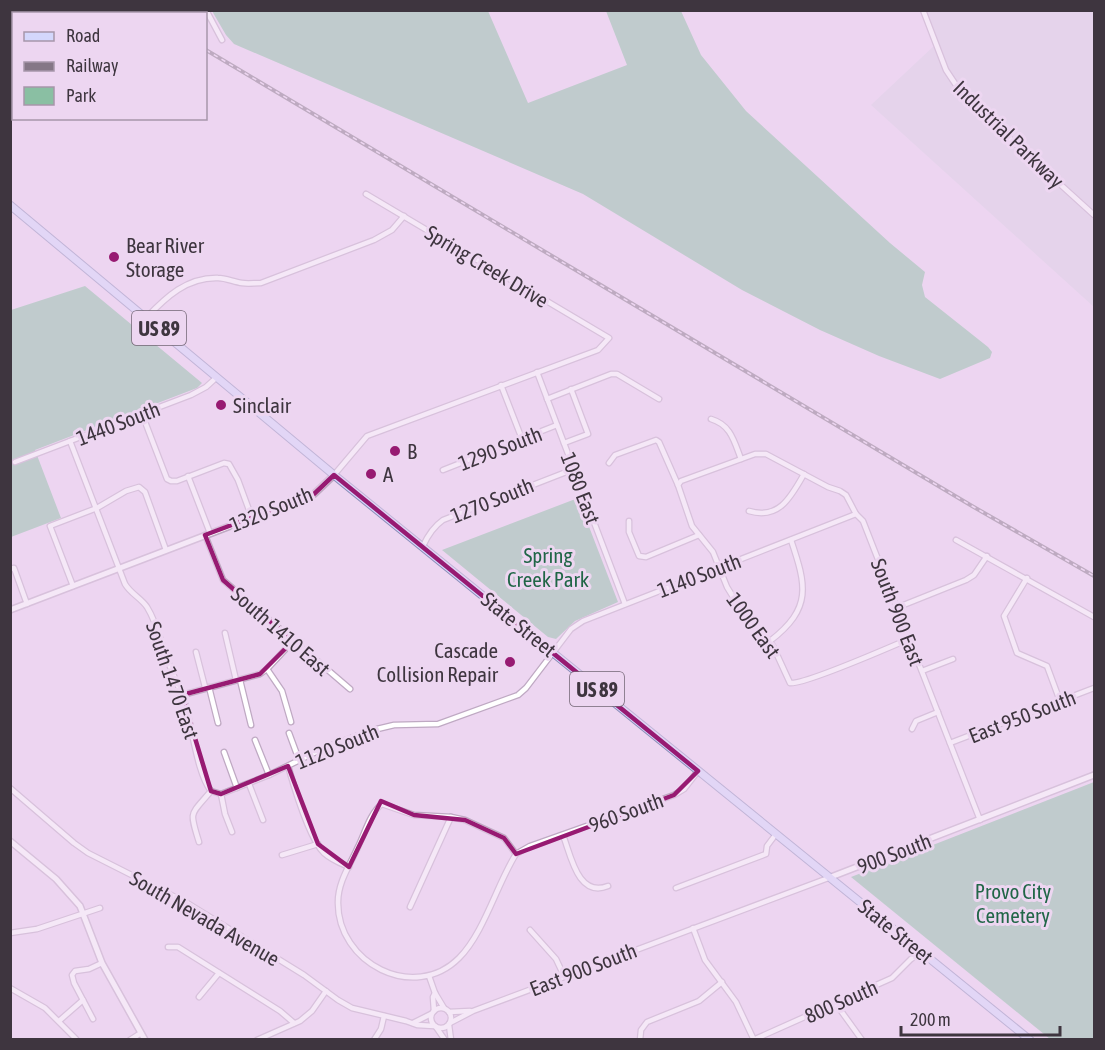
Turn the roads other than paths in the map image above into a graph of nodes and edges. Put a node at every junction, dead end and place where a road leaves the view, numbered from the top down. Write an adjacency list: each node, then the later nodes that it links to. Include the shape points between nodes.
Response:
1 (206, 10): 3 (street)
2 (923, 10): 6 (street, Industrial Parkway, via 946,70 964,97)
3 (222, 40)
4 (366, 194): 7 (street, Spring Creek Drive)
5 (10, 205): 8 (main road, State Street / US 89)
6 (1095, 214)
7 (404, 216): 8 (street, via 392,230 375,240 261,283 219,278 184,285 164,298); 9 (street, Spring Creek Drive)
8 (146, 318): 11 (main road, State Street / US 89)
9 (609, 338): 10 (street, 1320 South, via 598,350)
10 (537, 372): 12 (street, 1320 South); 14 (street, 1080 East)
11 (217, 378): 16 (street, 1440 South, via 198,392); 28 (main road, State Street / US 89)
12 (501, 385): 19 (street); 28 (street, 1320 South, via 367,436)
13 (571, 389): 14 (street); 15 (street, via 617,374); 21 (street, via 588,434)
14 (547, 399): 18 (street, 1080 East)
15 (659, 399)
16 (142, 414): 20 (street, 1440 South); 29 (street, via 164,475 174,481)
17 (711, 419): 22 (street, via 728,429)
18 (557, 425): 19 (street, 1290 South); 21 (street, 1080 East)
19 (522, 439): 26 (street, 1290 South)
20 (70, 441): 23 (street, 1440 South); 31 (street, South 1470 East)
21 (564, 443): 25 (street, 1080 East)
22 (741, 459): 27 (street, South 900 East, via 772,456); 30 (street)
23 (15, 462)
24 (609, 464): 30 (street, 1000 East, via 615,455 656,440)
25 (574, 469): 40 (street, 1270 South, via 443,520 436,524); 49 (street, 1080 East)
26 (443, 470)
27 (804, 474): 32 (street, via 783,506 761,515); 33 (street, South 900 East, via 846,495)
28 (334, 475): 34 (street, 1320 South, via 314,494); 40 (main road, State Street / US 89)
29 (188, 476): 34 (street, via 229,464); 36 (street, South 1410 East)
30 (678, 485): 37 (street, 1000 East)
31 (97, 508): 41 (street, via 139,488 145,492); 45 (street, South 1470 East); 47 (street, via 50,526)
32 (749, 511)
33 (856, 514): 38 (street, 1140 South); 50 (street, South 900 East, via 863,521)
34 (252, 518): 36 (street, 1320 South)
35 (630, 521): 37 (street, via 629,532 639,556 646,557)
36 (208, 534): 41 (street, 1320 South); 55 (street, South 1410 East, via 223,580)
37 (699, 536): 43 (street, 1000 East)
38 (791, 540): 43 (street, 1140 South); 56 (street, via 803,592 798,611)
39 (956, 540): 42 (street)
40 (423, 546): 58 (main road, State Street / US 89)
41 (166, 550): 45 (street, 1320 South)
42 (987, 556): 46 (street); 50 (street, via 966,580)
43 (719, 567): 49 (street, 1140 South); 56 (street, 1000 East, via 735,600)
44 (12, 568): 48 (street)
45 (120, 568): 47 (street, 1320 South); 66 (street, South 1470 East, via 130,591 148,609)
46 (1027, 578): 52 (street); 67 (street, via 1004,616 1017,653 1047,666)
47 (73, 586): 48 (street, 1320 South)
48 (27, 604): 51 (street, 1320 South)
49 (625, 604): 58 (street, 1140 South, via 572,629)
50 (896, 608): 54 (street, South 900 East)
51 (10, 610)
52 (1095, 617)
53 (225, 633): 62 (street)
54 (909, 639): 56 (street, 1000 East, via 795,683 789,681); 61 (street, South 900 East)
55 (293, 641): 60 (street); 65 (street, South 1410 East)
56 (770, 641)
57 (196, 652): 63 (street)
58 (553, 652): 77 (street, 1120 South, via 526,688 509,699 438,724 394,725 373,730); 79 (main road, State Street / US 89)
59 (953, 659): 61 (street)
60 (267, 669): 62 (street); 69 (street, via 282,691)
61 (922, 671): 68 (street, South 900 East)
62 (238, 680): 63 (street); 71 (street)
63 (207, 687): 66 (street); 70 (street)
64 (1095, 688): 67 (street, East 950 South)
65 (350, 689)
66 (182, 694): 85 (street, South 1470 East)
67 (1060, 701): 75 (street, East 950 South)
68 (938, 712): 72 (street, via 916,721); 75 (street, South 900 East)
69 (291, 722)
70 (218, 723)
71 (251, 725)
72 (912, 729)
73 (289, 733): 77 (street)
74 (255, 740): 80 (street)
75 (950, 743): 89 (street, South 900 East)
76 (224, 752): 84 (street)
77 (299, 760): 78 (street, 1120 South)
78 (288, 766): 80 (street, 1120 South); 95 (street)
79 (698, 771): 91 (main road, State Street / US 89); 92 (street, 960 South, via 674,795)
80 (269, 775): 82 (street, 1120 South)
81 (1095, 775): 89 (street, 900 South)
82 (249, 784): 84 (street, 1120 South); 88 (street)
83 (10, 788): 116 (street, South Nevada Avenue, via 88,853 187,903)
84 (237, 788): 86 (street, 1120 South)
85 (211, 790): 86 (street); 94 (street, via 193,813)
86 (221, 794): 90 (street)
87 (451, 817): 96 (street, via 504,838); 98 (street, via 414,815 382,804 373,814); 102 (street)
88 (263, 820)
89 (980, 820): 99 (street, 900 South)
90 (232, 832)
91 (776, 834): 99 (main road, State Street / US 89); 101 (street, via 766,854)
92 (563, 835): 96 (street, 960 South); 100 (street, via 581,881 599,890)
93 (10, 841): 104 (street, via 72,894)
94 (199, 842)
95 (318, 844): 97 (street); 98 (street, via 333,860)
96 (516, 854): 112 (street, via 470,943 458,959)
97 (282, 855)
98 (349, 867): 112 (street, via 340,885 338,903 345,937 369,964 384,971)
99 (831, 877): 105 (street, 900 South); 109 (main road, State Street / US 89)
100 (608, 886)
101 (676, 888)
102 (410, 907)
103 (100, 908): 104 (street)
104 (84, 914): 107 (street); 110 (street)
105 (693, 928): 113 (street, East 900 South); 114 (street, via 705,960)
106 (530, 930): 113 (street, via 556,959)
107 (10, 933)
108 (168, 947): 111 (street, via 178,946)
109 (922, 952): 120 (street, 800 South, via 892,978); 142 (main road, State Street / US 89)
110 (102, 963): 119 (street, via 72,975); 131 (street)
111 (219, 973): 118 (street); 127 (street)
112 (429, 976): 117 (street)
113 (564, 976): 122 (street, East 900 South)
114 (722, 982): 133 (street); 140 (street, via 699,1001 648,1022 641,1030)
115 (10, 988): 126 (street)
116 (326, 991): 124 (street, South Nevada Avenue, via 352,1008); 127 (street, via 312,1011)
117 (435, 993): 121 (street); 123 (street)
118 (199, 997)
119 (83, 999): 125 (street); 126 (street)
120 (836, 1004): 133 (street, 800 South); 141 (street)
121 (447, 1011): 122 (street, East 900 South); 123 (street); 129 (street)
122 (473, 1011): 129 (street, East 900 South)
123 (433, 1012): 128 (street); 130 (street, via 431,1020)
124 (384, 1016): 128 (street, South Nevada Avenue); 137 (street)
125 (93, 1019)
126 (59, 1021): 132 (street)
127 (294, 1023): 136 (street)
128 (413, 1023): 130 (street, South Nevada Avenue)
129 (449, 1024): 130 (street, via 443,1028); 139 (street)
130 (435, 1026): 138 (street)
131 (141, 1033): 134 (street); 135 (street)
132 (76, 1039)
133 (754, 1039)
134 (130, 1040)
135 (145, 1040)
136 (257, 1040)
137 (374, 1040)
138 (445, 1040)
139 (451, 1040)
140 (640, 1040)
141 (862, 1040)
142 (1030, 1040)

